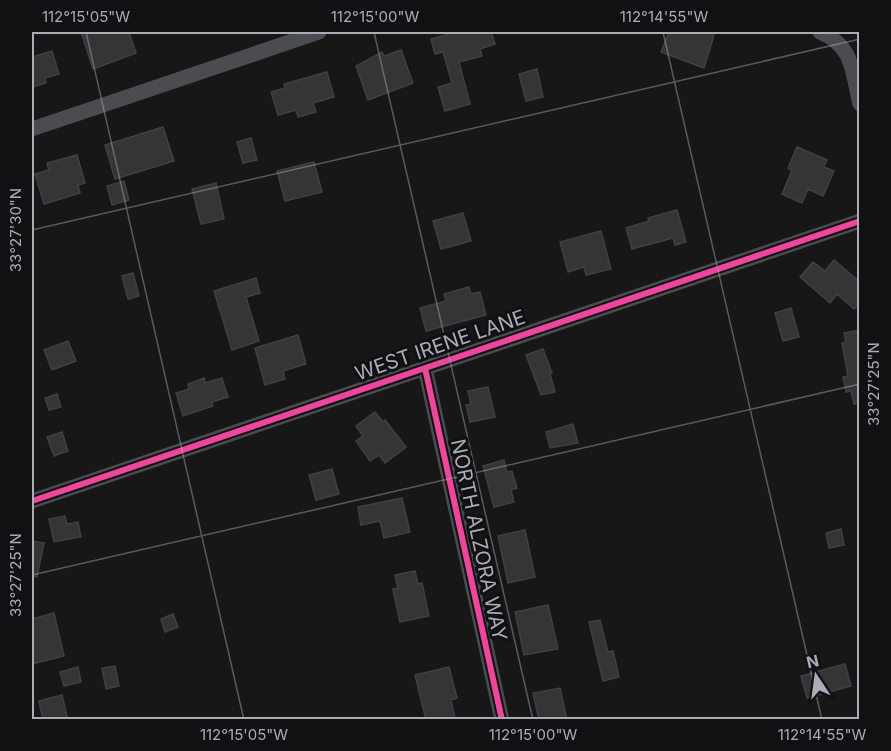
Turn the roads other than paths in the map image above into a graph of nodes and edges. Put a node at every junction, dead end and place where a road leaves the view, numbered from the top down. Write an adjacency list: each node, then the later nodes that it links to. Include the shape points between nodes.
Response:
1 (319, 32): 4 (street)
2 (820, 32): 3 (street, via 847,51)
3 (860, 104)
4 (32, 129)
5 (860, 221): 6 (street, WEST IRENE LANE)
6 (425, 368): 7 (street, WEST IRENE LANE); 8 (street, NORTH ALZORA WAY)
7 (32, 501)
8 (502, 720)

